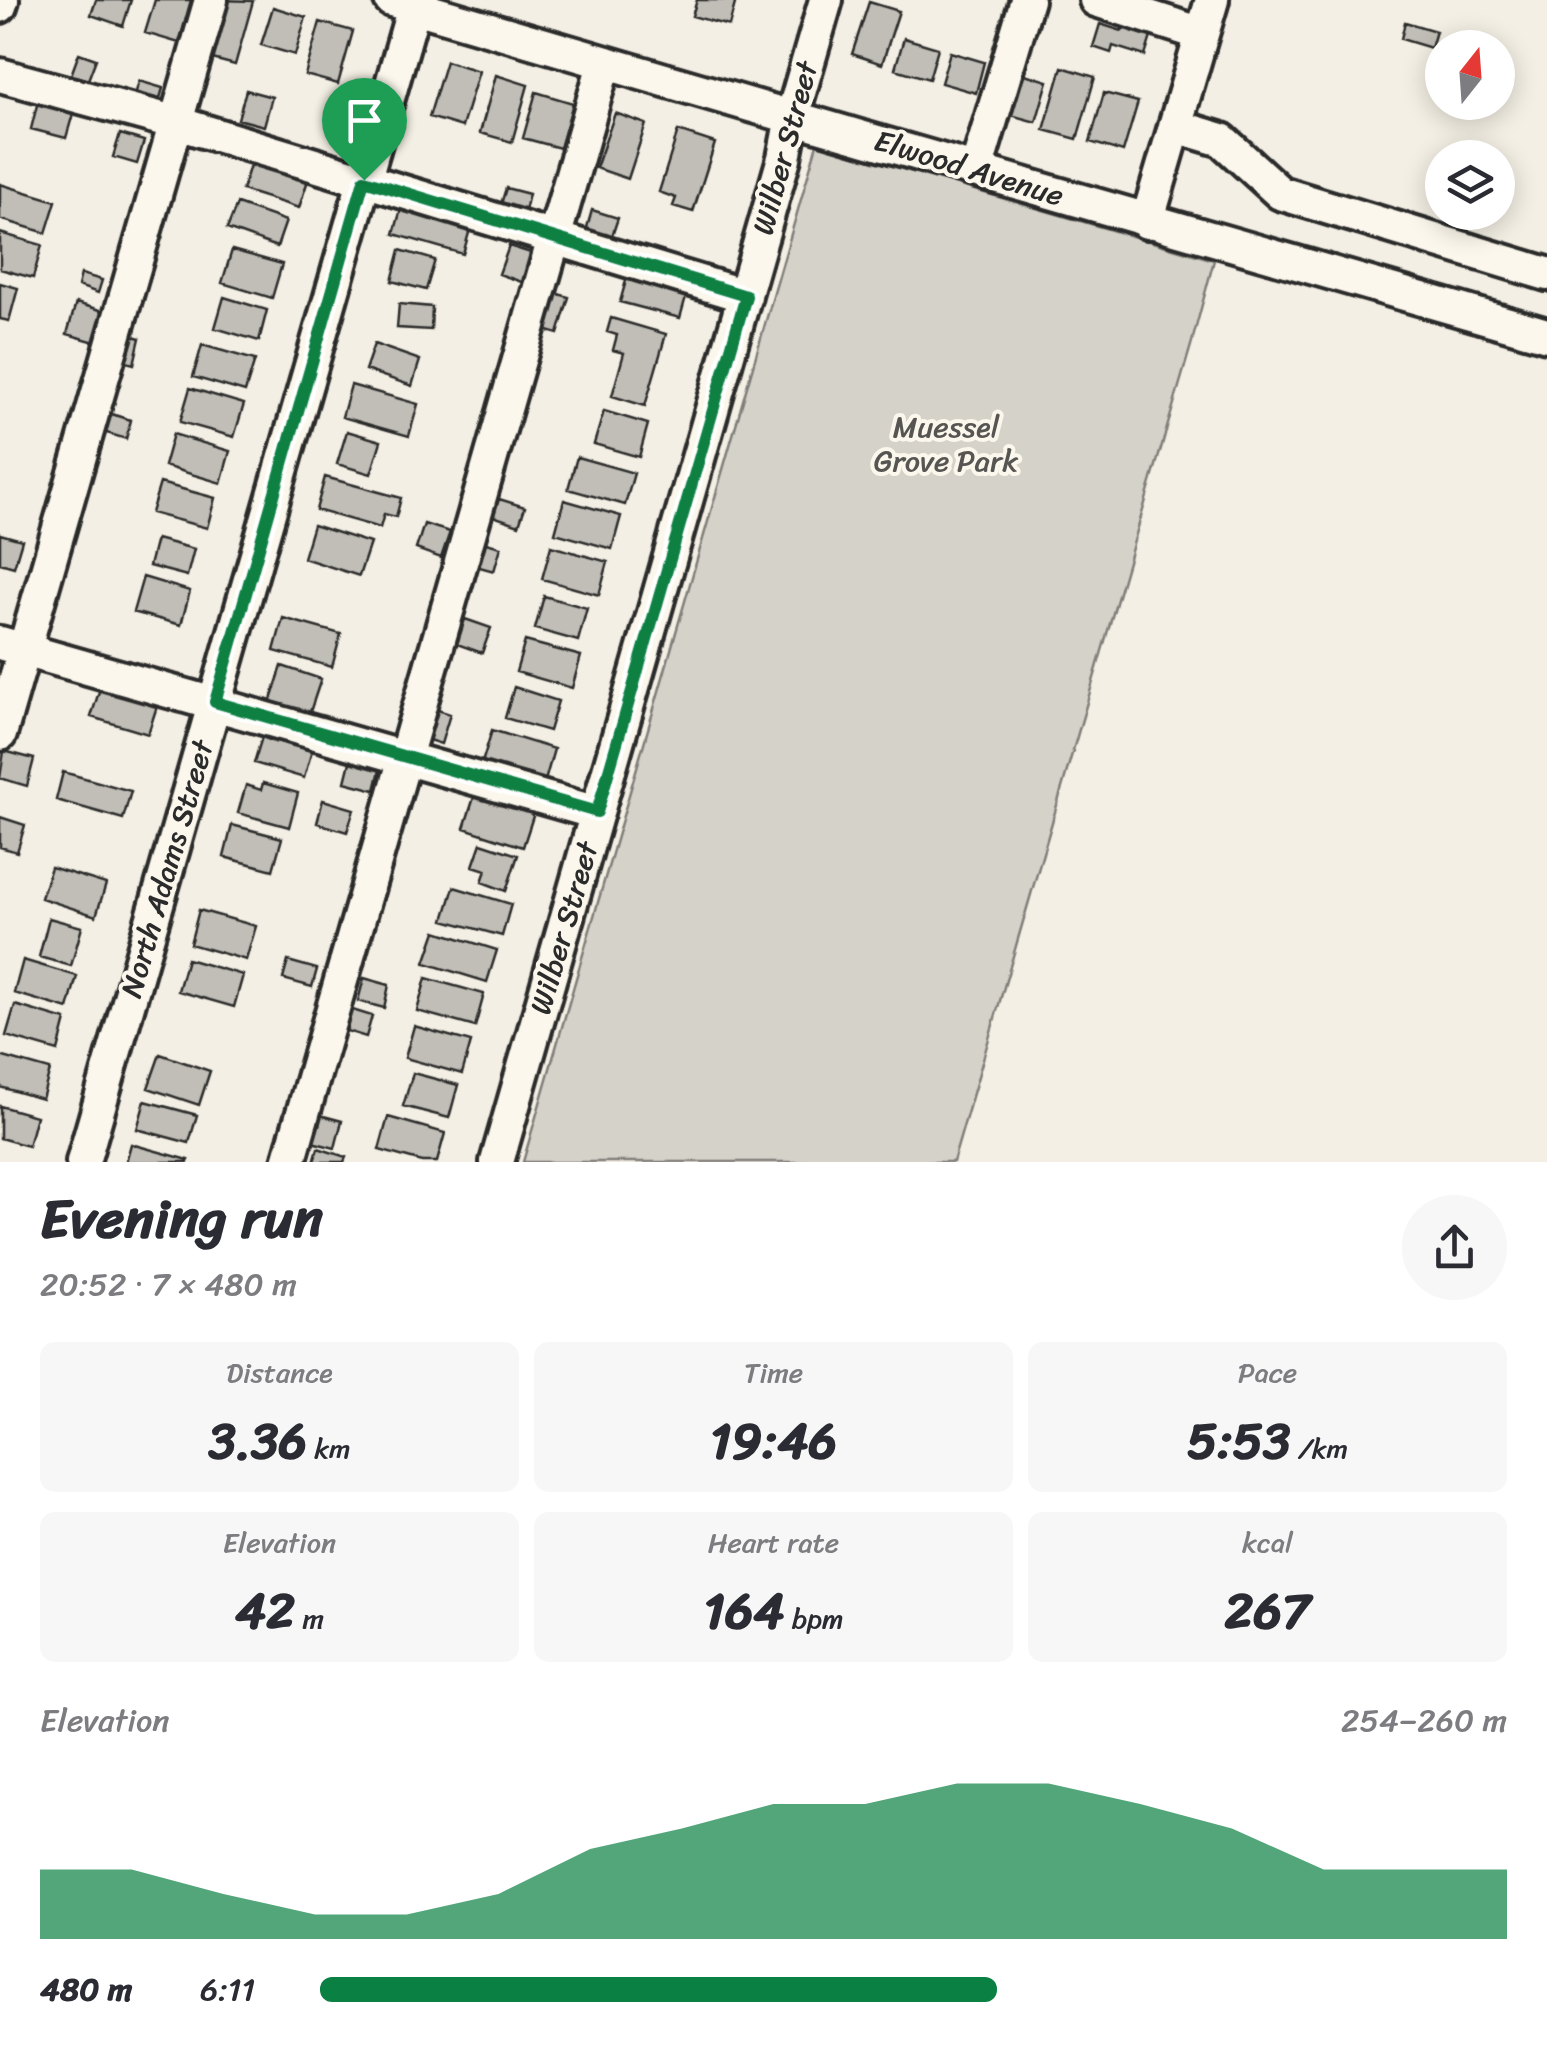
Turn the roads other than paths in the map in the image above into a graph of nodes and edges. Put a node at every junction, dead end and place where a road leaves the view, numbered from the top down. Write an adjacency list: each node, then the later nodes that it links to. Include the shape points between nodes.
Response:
1 (211, 0): 11 (street)
2 (826, 0): 10 (street, Wilber Street)
3 (1027, 0): 13 (street)
4 (1096, 0): 7 (street)
5 (1212, 0): 7 (street)
6 (407, 2): 8 (street, Elwood Avenue); 14 (street, North Adams Street)
7 (1202, 34): 12 (street)
8 (604, 64): 10 (street, Elwood Avenue); 16 (street)
9 (0, 75): 11 (street)
10 (792, 117): 13 (street, Elwood Avenue); 18 (street, Wilber Street)
11 (177, 123): 14 (street); 20 (street)
12 (1175, 126): 15 (street); 17 (street, via 1222,140 1280,192)
13 (976, 170): 15 (street, Elwood Avenue)
14 (364, 180): 16 (street); 21 (street, North Adams Street)
15 (1146, 222): 19 (street, Elwood Avenue)
16 (553, 237): 18 (street); 23 (street)
17 (1547, 274)
18 (746, 296): 24 (street, Wilber Street)
19 (1547, 335)
20 (12, 646): 21 (street); 22 (street)
21 (215, 702): 23 (street); 25 (street, North Adams Street)
22 (0, 734)
23 (404, 757): 24 (street); 26 (street)
24 (597, 812): 27 (street, Wilber Street)
25 (83, 1162)
26 (288, 1162)
27 (497, 1162)

